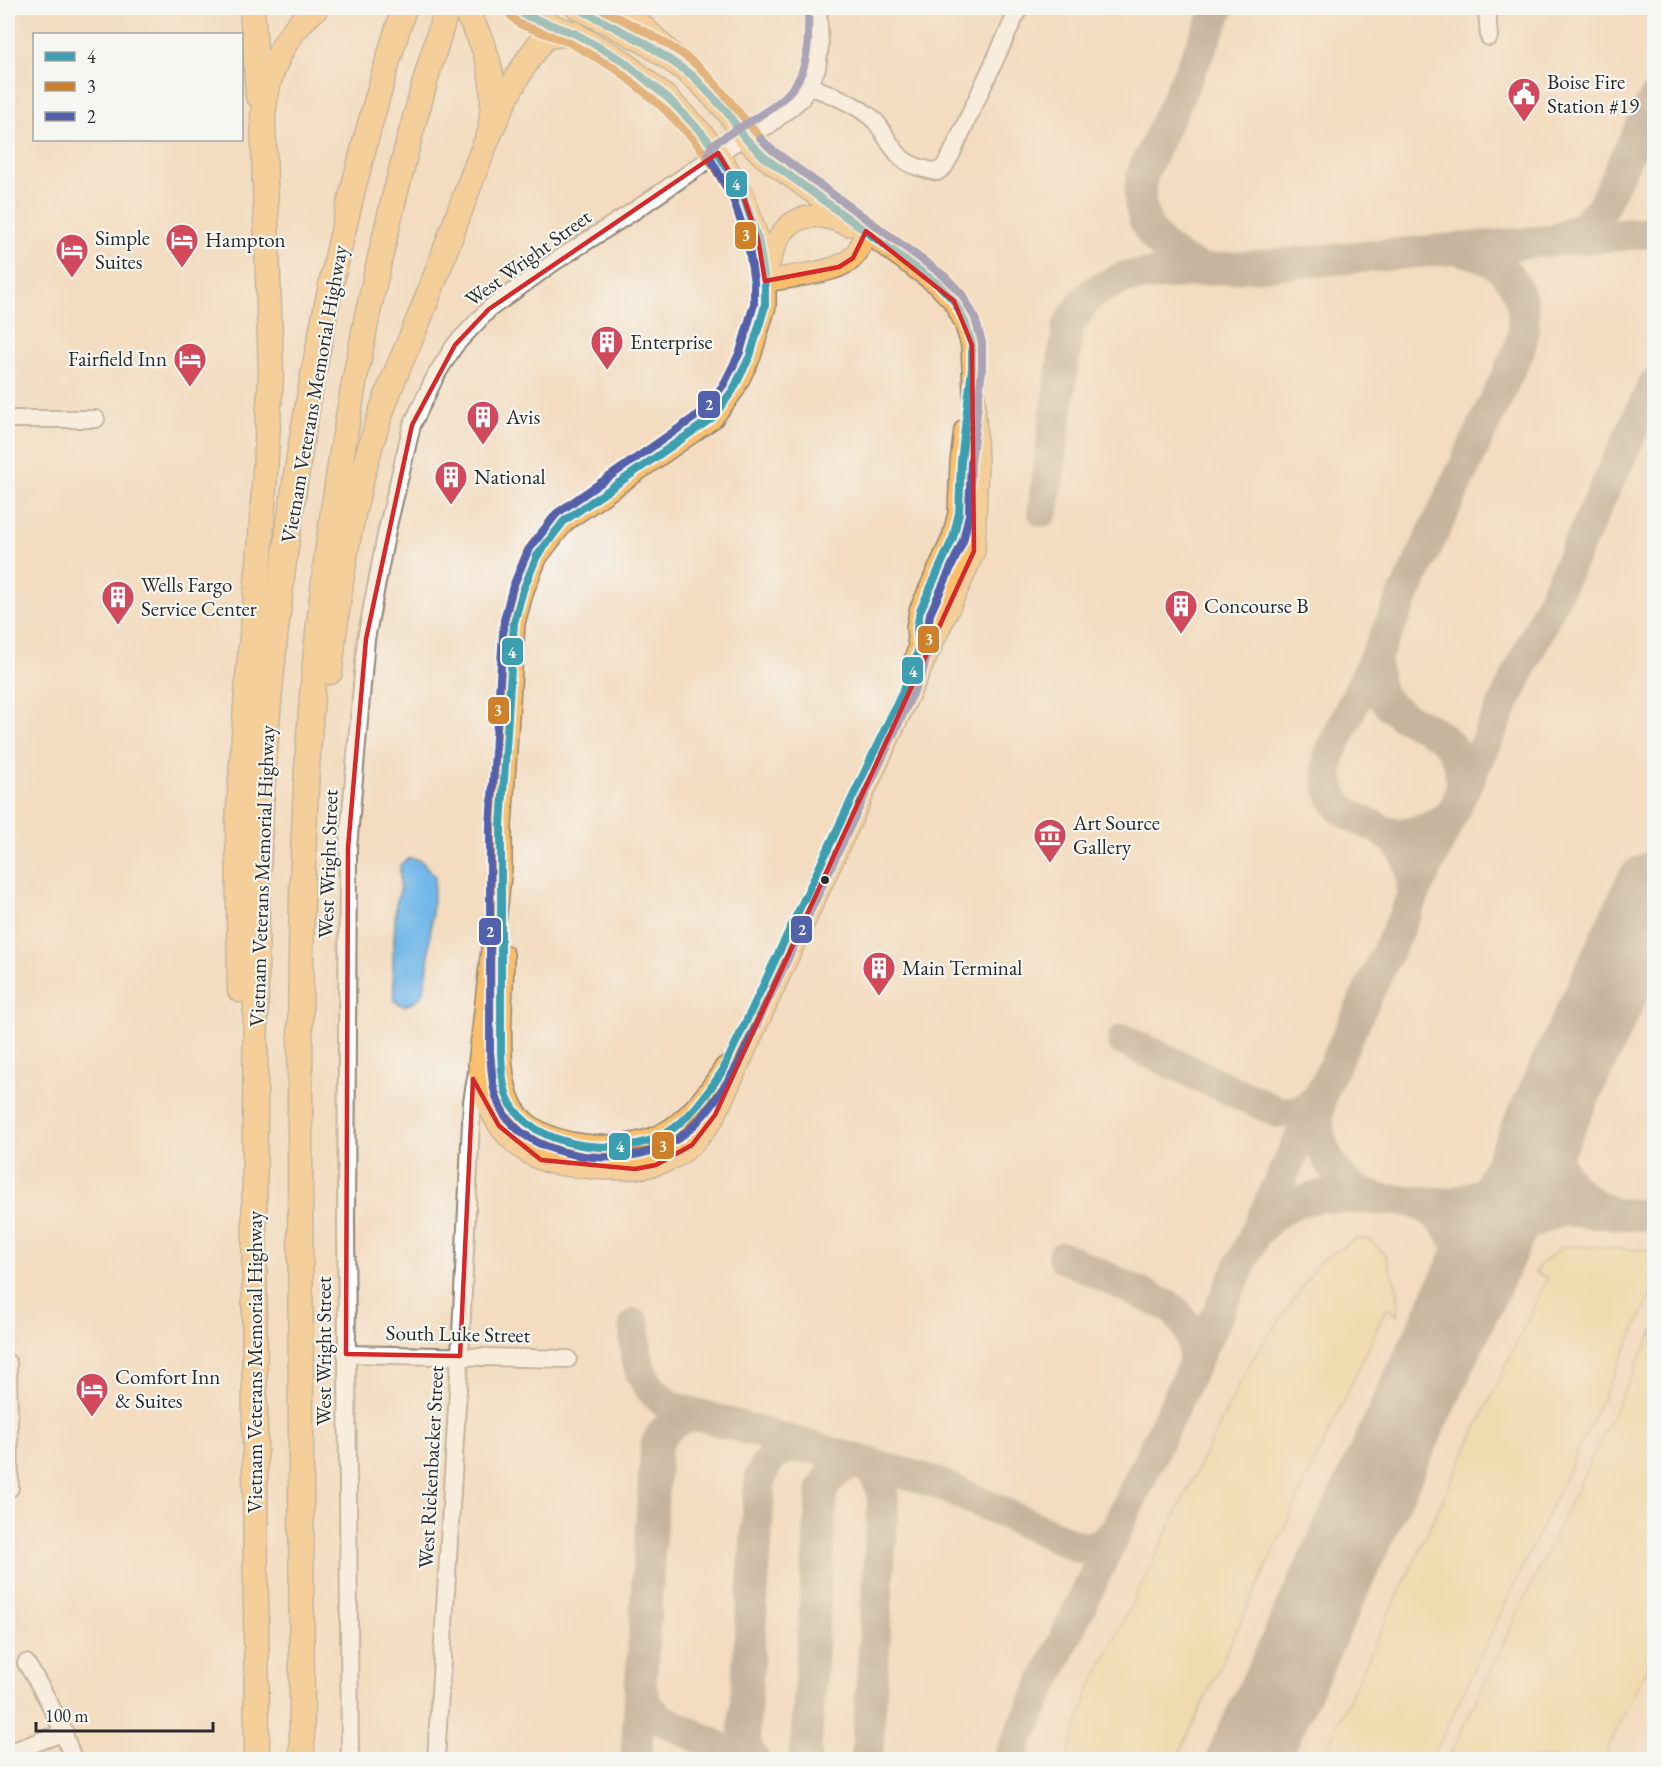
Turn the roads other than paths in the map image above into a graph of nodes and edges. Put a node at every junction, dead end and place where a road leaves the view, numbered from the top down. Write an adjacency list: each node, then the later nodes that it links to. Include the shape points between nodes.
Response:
1 (252, 8): 18 (highway)
2 (316, 8): 18 (highway, via 286,39 272,68 265,92)
3 (404, 8): 28 (highway, Vietnam Veterans Memorial Highway, via 332,281 286,543 262,794)
4 (517, 8): 12 (main road, via 524,15)
5 (577, 8): 14 (main road, via 645,43)
6 (622, 8): 14 (highway)
7 (818, 8): 15 (street, via 820,46)
8 (1019, 8): 15 (street, via 951,155 937,172 904,162 874,119)
9 (1487, 8): 13 (street)
10 (469, 16): 17 (highway, via 490,69 493,96)
11 (443, 18): 26 (highway, Vietnam Veterans Memorial Highway, via 375,282 328,549 308,760)
12 (574, 33): 17 (highway, via 546,36 527,59); 19 (main road, via 622,60 669,99)
13 (1489, 37)
14 (693, 76): 16 (main road)
15 (809, 86): 16 (street, West Wright Street, via 788,111)
16 (744, 137): 19 (street, West Wright Street); 20 (main road, via 764,157)
17 (487, 140): 26 (highway, via 386,396 353,514 330,667)
18 (263, 142): 28 (highway, via 271,374 238,832 241,999)
19 (718, 153): 21 (main road, via 743,195 758,239); 29 (street, West Wright Street, via 489,309 455,345 412,425 366,639 348,848)
20 (866, 231): 21 (main road, via 853,258 839,267); 21 (main road, via 822,217 805,217 791,223 779,235); 22 (main road, via 930,278 954,301 966,322)
21 (765, 281): 25 (main road, via 765,306 750,356 733,390 712,418 564,521 537,556 514,623)
22 (972, 368): 25 (main road, via 959,513 953,538 920,611 919,647 913,670 729,1060 714,1086 681,1122 663,1134 603,1147 565,1143 536,1131 514,1109 503,1083 501,1052); 27 (main road, via 974,551 705,1130 677,1156 635,1169 541,1160 515,1143 499,1126 486,1102)
23 (8, 419): 24 (street)
24 (96, 419)
25 (501, 868): 27 (main road)
26 (300, 1039): 39 (highway, Vietnam Veterans Memorial Highway)
27 (479, 1065): 30 (street, West Rickenbacker Street, via 472,1102)
28 (254, 1181): 38 (highway, Vietnam Veterans Memorial Highway)
29 (346, 1354): 30 (street, South Luke Street); 40 (street, West Wright Street)
30 (460, 1356): 31 (street, South Luke Street); 41 (street, West Rickenbacker Street)
31 (568, 1359)
32 (8, 1363): 33 (street)
33 (10, 1488)
34 (26, 1663): 35 (street)
35 (65, 1732): 36 (street); 37 (street)
36 (8, 1753)
37 (73, 1760)
38 (257, 1760)
39 (302, 1760)
40 (350, 1760)
41 (436, 1760)

